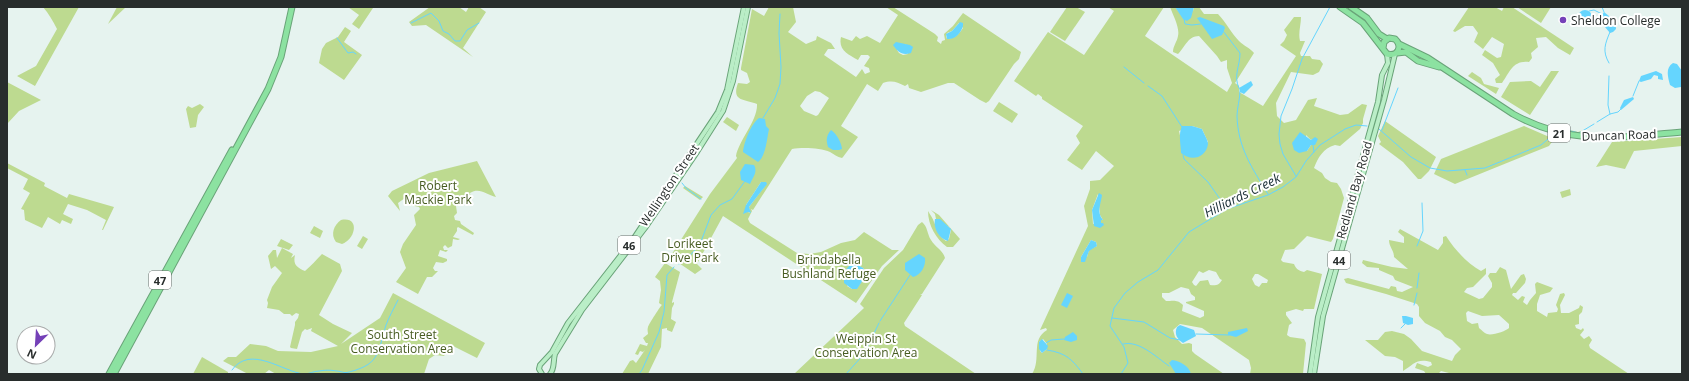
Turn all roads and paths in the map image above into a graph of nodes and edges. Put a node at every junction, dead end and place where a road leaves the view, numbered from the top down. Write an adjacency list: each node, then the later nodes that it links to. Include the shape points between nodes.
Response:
1 (292, 7): 12 (highway, 47, via 281,57 268,89)
2 (744, 7): 13 (main road, 46, via 727,90)
3 (748, 7): 13 (main road, 46, via 730,93 723,111)
4 (1340, 7): 8 (highway, via 1363,23)
5 (1351, 7): 6 (highway, 21, via 1367,18 1378,34)
6 (1387, 39): 7 (highway, 21, via 1395,39); 8 (highway)
7 (1399, 44): 9 (highway); 11 (highway, Duncan Road / 21, via 1428,58)
8 (1383, 48): 10 (highway)
9 (1396, 53): 10 (highway, 21); 11 (highway, Duncan Road / 21, via 1403,51 1418,61); 15 (main road, Redland Bay Road / 44)
10 (1387, 54): 15 (main road, Redland Bay Road / 44, via 1388,63 1382,75 1378,102)
11 (1452, 74): 14 (highway, Duncan Road / 21, via 1522,119 1558,133 1599,138)
12 (249, 124): 19 (highway, 47, via 208,192); 20 (highway, 47)
13 (712, 126): 16 (main road, Wellington Street / 46, via 632,241 578,308); 17 (main road, Wellington Street / 46, via 635,242 575,319 556,354)
14 (1682, 132)
15 (1326, 295): 22 (main road, Redland Bay Road / 44, via 1316,328); 23 (main road, Redland Bay Road / 44)
16 (544, 362): 17 (main road, via 549,362); 18 (main road, Wellington Street / 46, via 539,367)
17 (553, 366): 21 (main road, Wellington Street / 46)
18 (540, 373)
19 (109, 374)
20 (114, 374)
21 (550, 374)
22 (1310, 374)
23 (1314, 374)

